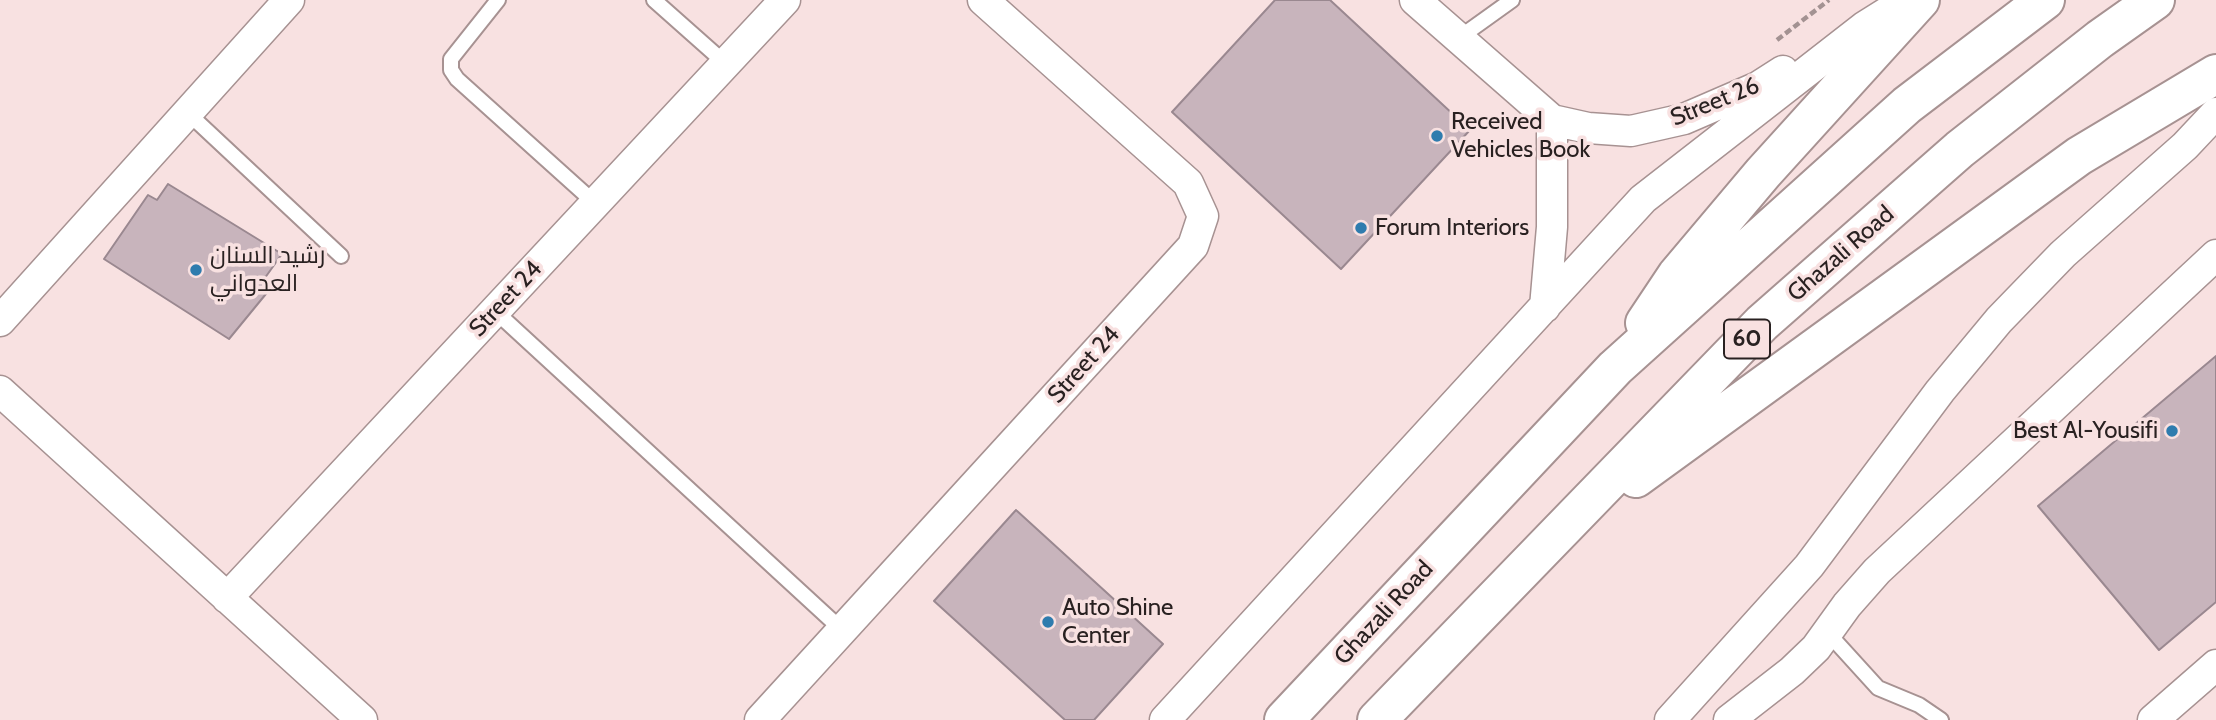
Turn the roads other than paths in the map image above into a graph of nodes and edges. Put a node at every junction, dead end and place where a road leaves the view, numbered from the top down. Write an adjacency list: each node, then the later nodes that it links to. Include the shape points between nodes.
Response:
1 (289, 0): 16 (street)
2 (498, 0): 19 (lane, via 451,58 452,70)
3 (654, 0): 14 (lane)
4 (785, 0): 14 (street, Street 24)
5 (1415, 0): 13 (street, Street 26)
6 (1512, 0): 13 (lane)
7 (1907, 0): 12 (street)
8 (1920, 0): 25 (highway, via 1677,275)
9 (2045, 0): 25 (highway, Ghazali Road, via 1907,105)
10 (2155, 0): 27 (highway, Ghazali Road / 60, via 1960,149 1762,323)
11 (999, 5): 29 (street, Street 24, via 1188,183 1203,215 1193,246)
12 (1864, 27): 18 (street, Street 26, via 1825,44 1758,87 1684,120 1632,131); 22 (street, via 1643,200)
13 (1459, 38): 18 (street, Street 26)
14 (725, 63): 19 (street, Street 24)
15 (2216, 74): 27 (highway, via 2079,156)
16 (188, 113): 21 (lane); 24 (street)
17 (2216, 113): 38 (street, via 2063,254 1999,320 1809,566)
18 (1552, 120): 22 (street, via 1552,227)
19 (596, 204): 23 (street, Street 24)
20 (2216, 255): 30 (street, via 1877,570)
21 (341, 256)
22 (1545, 307): 35 (street)
23 (495, 311): 28 (street, Street 24); 29 (lane)
24 (0, 321)
25 (1615, 368): 36 (highway, Ghazali Road)
26 (0, 391): 28 (street)
27 (1547, 543): 37 (highway, Ghazali Road / 60)
28 (227, 598): 33 (street)
29 (842, 630): 34 (street, Street 24)
30 (1828, 633): 32 (lane, via 1878,688); 39 (street, via 1792,671)
31 (2216, 666): 40 (street)
32 (1931, 717)
33 (357, 718)
34 (760, 720)
35 (1165, 720)
36 (1284, 720)
37 (1377, 720)
38 (1670, 720)
39 (1728, 720)
40 (2153, 720)

